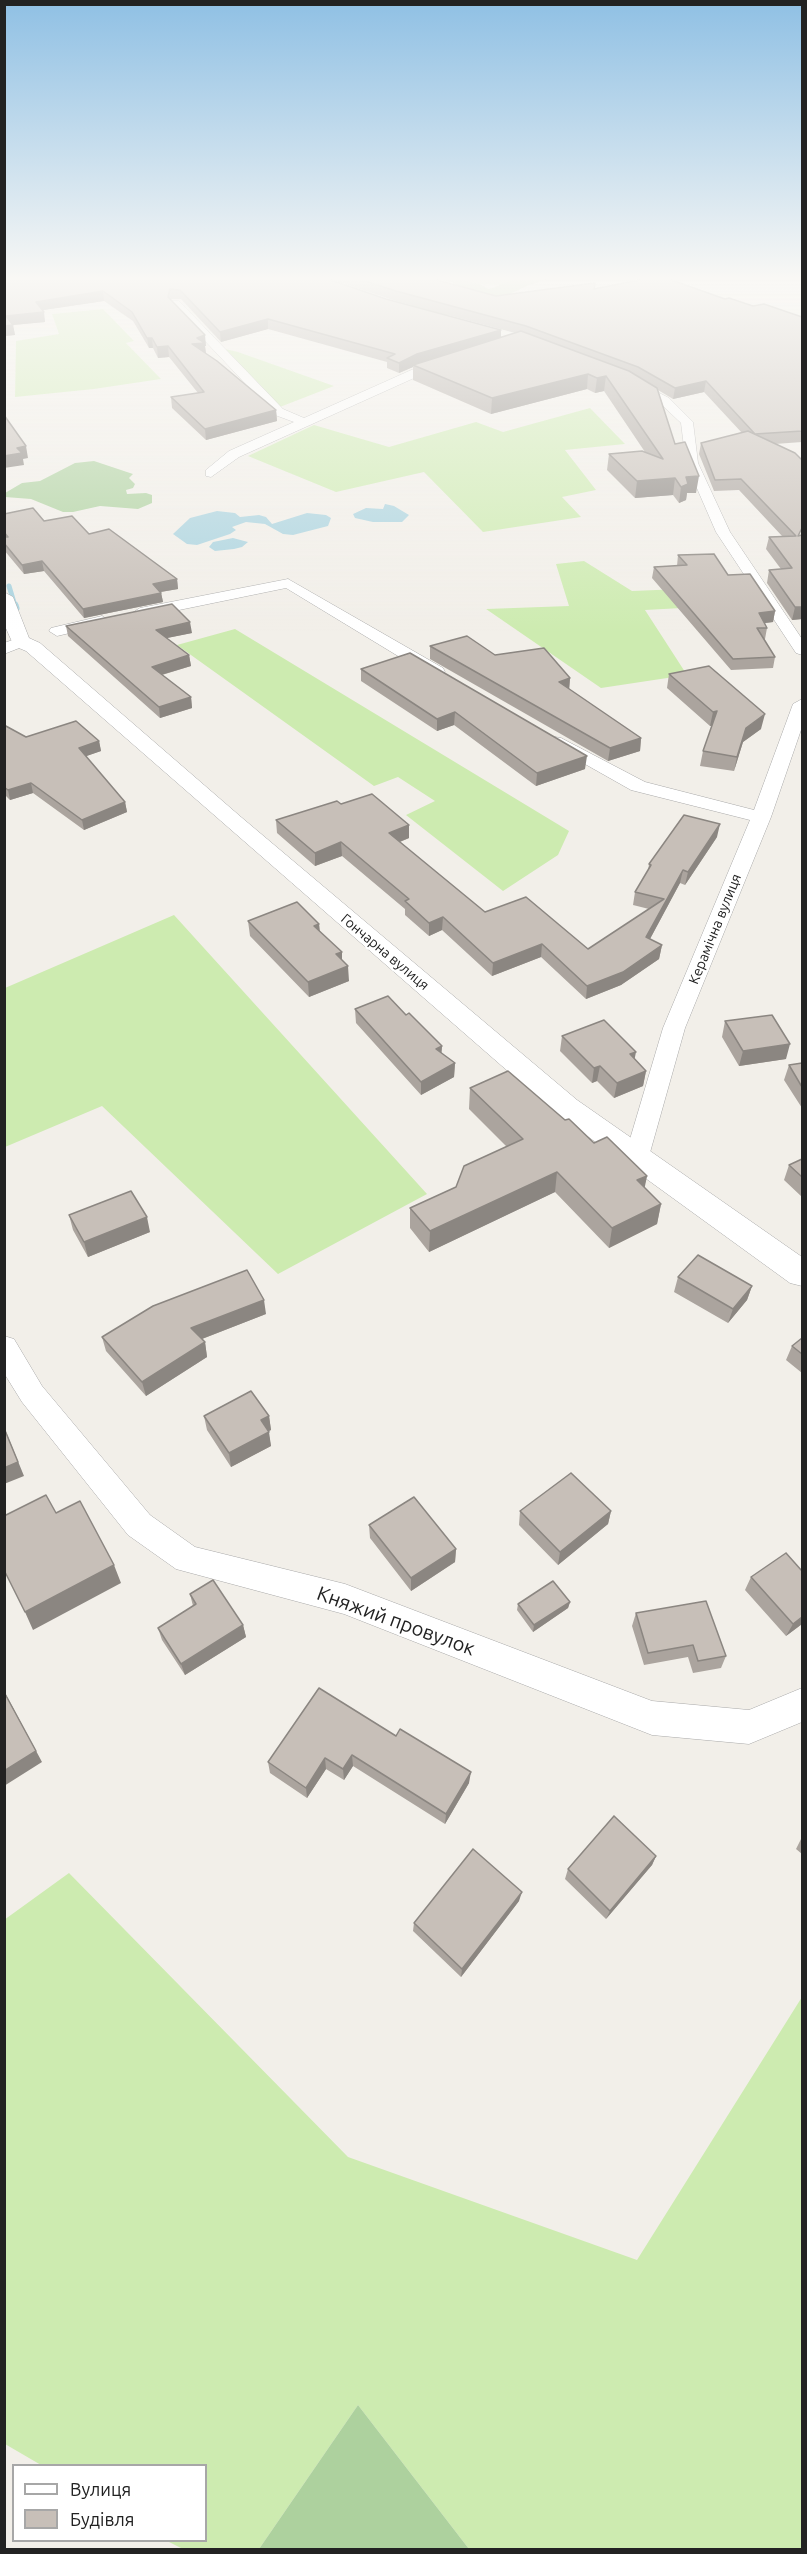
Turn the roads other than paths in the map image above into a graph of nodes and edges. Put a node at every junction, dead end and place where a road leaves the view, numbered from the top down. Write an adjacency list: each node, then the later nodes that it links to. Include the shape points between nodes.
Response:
1 (263, 395): 4 (street, via 279,412)
2 (363, 395): 4 (street)
3 (655, 395): 9 (street, via 687,422 692,463 723,532)
4 (303, 422): 5 (street, via 234,454)
5 (211, 473)
6 (4, 597): 8 (street, Гончарна вулиця)
7 (57, 631): 10 (street, via 288,583)
8 (13, 645): 14 (street, Гончарна вулиця, via 33,647 567,1107)
9 (802, 650)
10 (451, 680)
11 (802, 704): 13 (street, Керамічна вулиця)
12 (543, 734): 13 (street, via 638,786)
13 (761, 817): 14 (street, Керамічна вулиця, via 674,1028)
14 (637, 1156): 15 (street, Гончарна вулиця)
15 (802, 1274)
16 (4, 1347): 17 (street, Княжий провулок, via 32,1394 139,1525 187,1559 345,1599 652,1719 749,1726)
17 (802, 1705)

